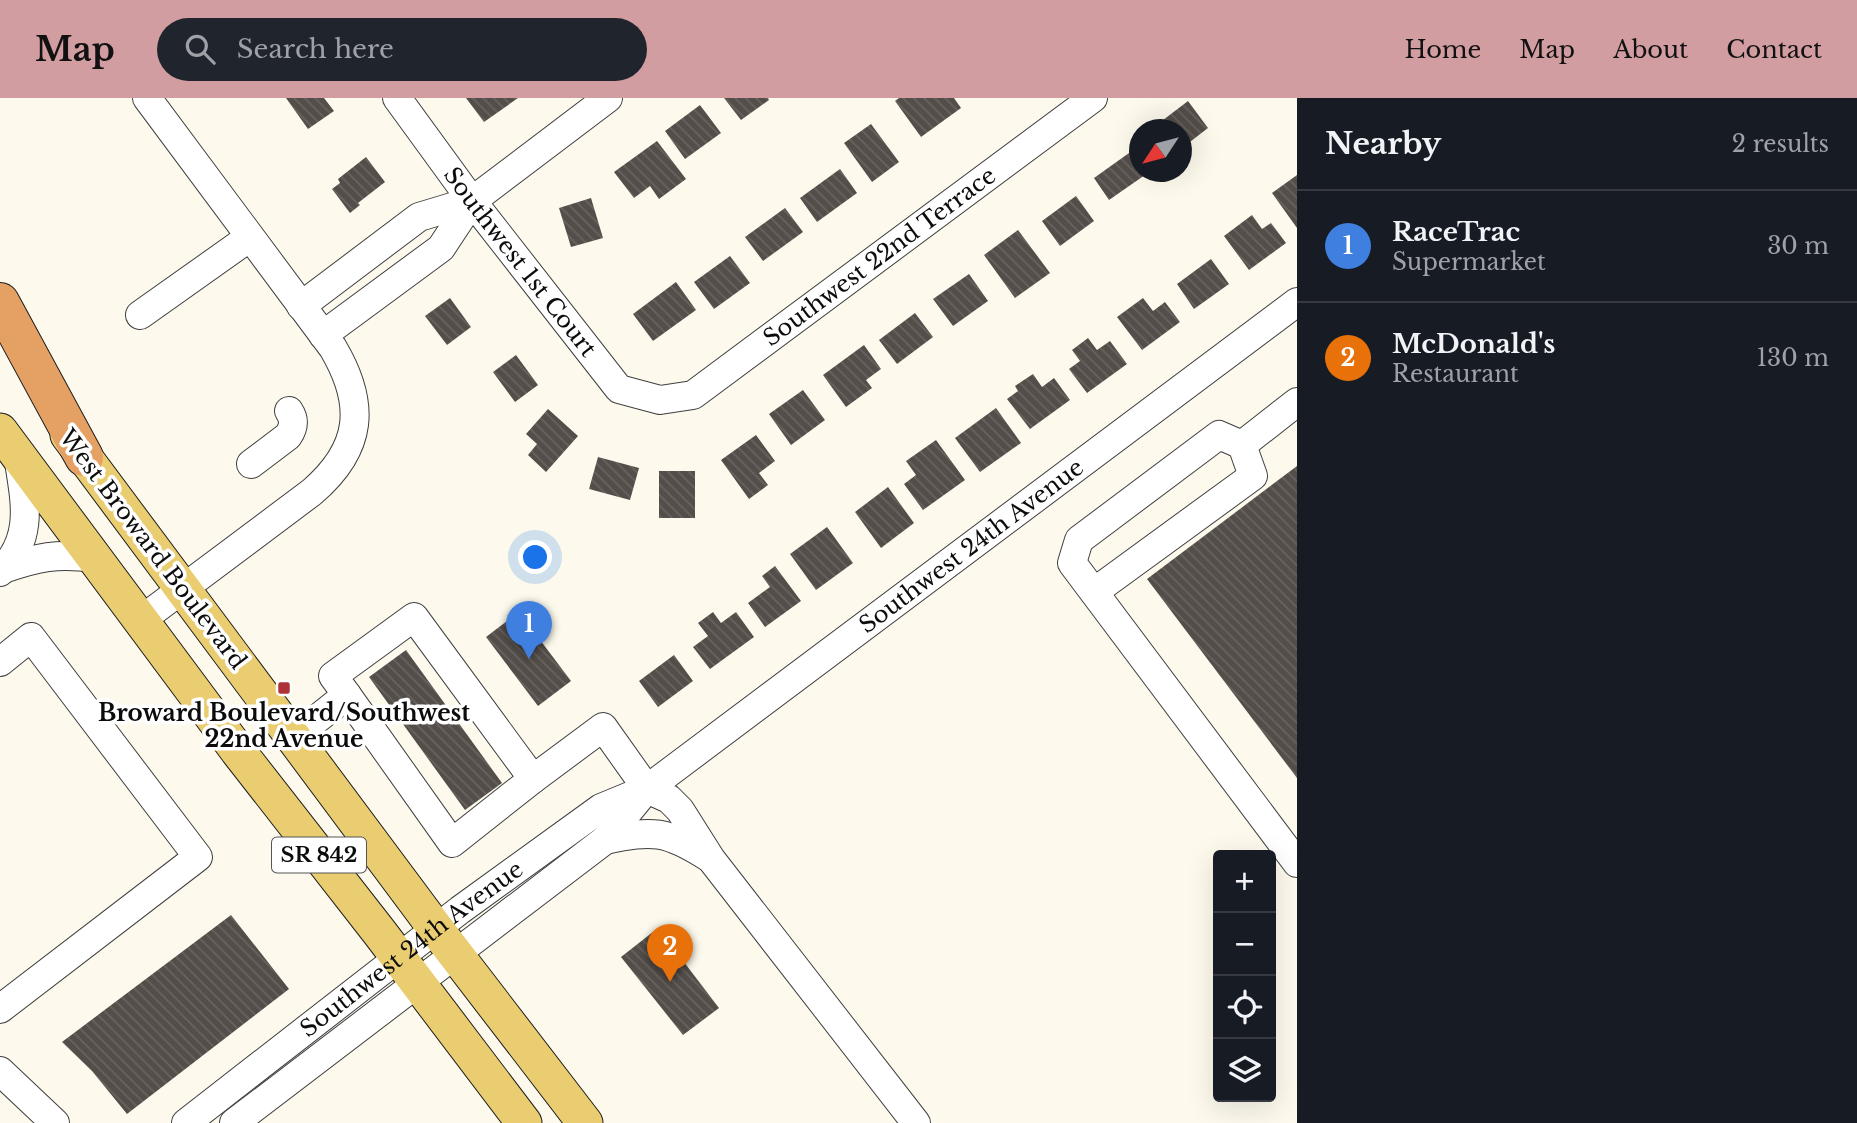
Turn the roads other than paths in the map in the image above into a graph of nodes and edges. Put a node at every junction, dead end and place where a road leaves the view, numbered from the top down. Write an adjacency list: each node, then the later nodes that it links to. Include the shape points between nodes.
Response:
1 (147, 98): 6 (street)
2 (397, 98): 5 (street, Southwest 1st Court)
3 (608, 98): 5 (street)
4 (1093, 98): 13 (street, Southwest 22nd Terrace, via 693,394)
5 (472, 201): 9 (street, via 419,217); 11 (street, via 441,248); 13 (street, Southwest 1st Court, via 619,390)
6 (250, 237): 9 (street); 10 (street)
7 (0, 302): 18 (highway)
8 (1297, 302): 29 (street, Southwest 24th Avenue)
9 (301, 306): 11 (street)
10 (140, 315)
11 (323, 335): 22 (street, via 344,369 356,406 352,434 338,465 312,492)
12 (0, 343): 18 (main road, West Broward Boulevard / SR 842)
13 (660, 400)
14 (1297, 402): 17 (street)
15 (289, 411): 19 (street, via 294,420 292,431)
16 (9, 443): 20 (main road, SR 842); 21 (street, via 26,521 19,543)
17 (1242, 445): 23 (street, via 1253,476); 23 (street, via 1219,435 1079,540 1072,563)
18 (84, 457): 22 (main road, West Broward Boulevard / SR 842)
19 (251, 464)
20 (94, 558): 21 (street, via 47,556); 24 (main road, SR 842)
21 (1, 571)
22 (183, 589): 24 (street); 27 (main road, West Broward Boulevard / SR 842)
23 (1094, 592): 32 (street)
24 (141, 620): 34 (main road, SR 842)
25 (0, 662): 35 (street, via 31,637 198,858)
26 (347, 695): 27 (street); 28 (street, via 452,843); 28 (street, via 333,676 414,617)
27 (293, 738): 33 (main road, West Broward Boulevard / SR 842)
28 (533, 779): 29 (street, via 603,727)
29 (647, 789): 30 (street, Southwest 24th Avenue); 31 (street, via 680,810); 33 (street, Southwest 24th Avenue, via 601,808)
30 (605, 840): 31 (street, via 652,833 687,844); 33 (street, Southwest 24th Avenue)
31 (711, 859): 42 (street)
32 (1297, 863)
33 (446, 942): 34 (street, Southwest 24th Avenue); 41 (main road, West Broward Boulevard / SR 842)
34 (408, 970): 38 (street, Southwest 24th Avenue); 39 (street, Southwest 24th Avenue); 40 (main road, SR 842)
35 (1, 1007)
36 (0, 1071): 37 (street)
37 (55, 1123)
38 (186, 1123)
39 (234, 1123)
40 (524, 1123)
41 (585, 1123)
42 (916, 1123)

